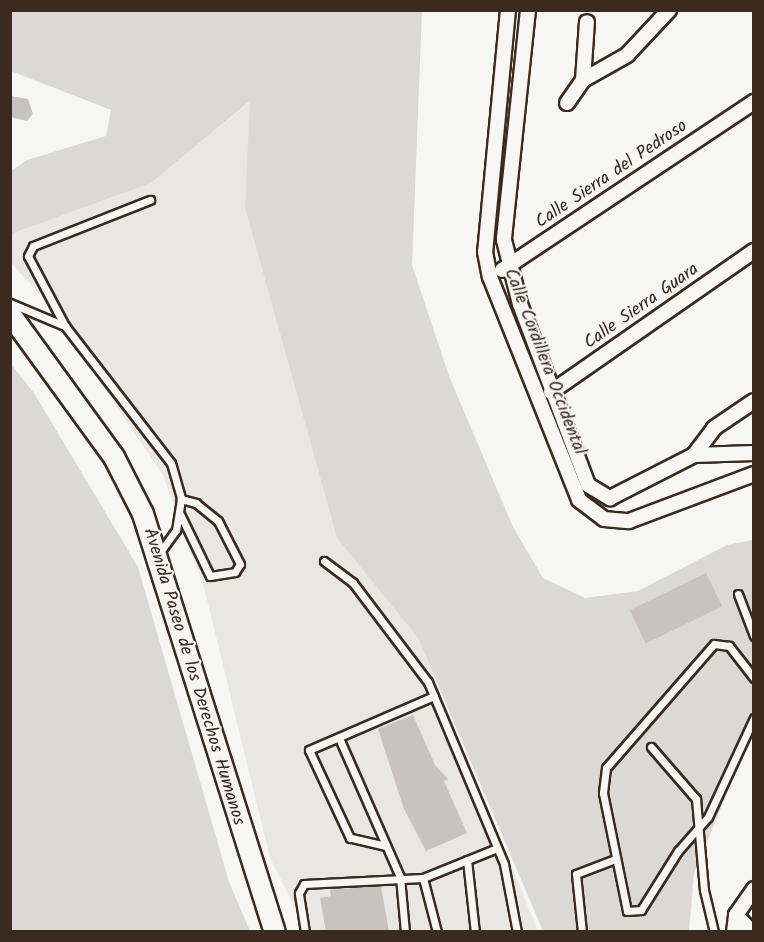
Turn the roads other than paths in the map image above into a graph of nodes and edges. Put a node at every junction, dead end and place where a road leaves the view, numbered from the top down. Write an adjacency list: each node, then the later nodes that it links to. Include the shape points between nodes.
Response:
1 (508, 10): 11 (street, Calle Cordillera Occidental, via 485,252)
2 (528, 10): 10 (street, Calle Cordillera Occidental, via 504,240)
3 (669, 10): 5 (street, via 627,56)
4 (587, 22): 5 (street)
5 (583, 80): 7 (street)
6 (753, 102): 10 (street, Calle Sierra del Pedroso)
7 (567, 104)
8 (150, 200): 14 (lane, via 33,246 28,256)
9 (753, 251): 15 (street, Calle Sierra Guara)
10 (508, 266): 11 (street, Calle Sierra del Pedroso); 15 (street, Calle Cordillera Occidental)
11 (490, 277): 19 (street, Calle Cordillera Occidental, via 579,500 593,512 629,521)
12 (10, 303): 14 (lane)
13 (10, 314): 22 (main road, Avenida Paseo de los Derechos Humanos, via 114,457)
14 (65, 326): 20 (lane, via 171,463)
15 (551, 392): 18 (street, Calle Cordillera Occidental, via 588,485 600,496 627,493)
16 (753, 401): 18 (street, via 714,428)
17 (753, 453): 18 (street, Calle Cordillera Occidental)
18 (694, 455)
19 (753, 474)
20 (181, 499): 21 (lane); 21 (lane, via 196,503 218,521 240,564 235,572 210,576)
21 (179, 512): 22 (lane, via 176,530)
22 (158, 555): 41 (main road, Avenida Paseo de los Derechos Humanos, via 247,855)
23 (324, 561): 27 (lane, via 352,583 409,650)
24 (738, 594): 25 (lane)
25 (753, 636)
26 (753, 678): 34 (lane, via 729,646 714,644 618,751 606,768 603,793)
27 (434, 696): 29 (lane); 33 (lane)
28 (753, 718): 31 (lane)
29 (339, 738): 32 (lane); 32 (lane, via 309,750 350,838)
30 (651, 747): 31 (lane, via 696,799)
31 (698, 828): 34 (lane, via 634,914 624,903); 48 (lane)
32 (386, 846): 36 (lane)
33 (498, 848): 35 (lane); 46 (lane, via 517,910)
34 (615, 859): 47 (lane, via 576,874)
35 (467, 860): 37 (lane); 45 (lane)
36 (400, 877): 37 (lane); 42 (lane, via 304,884 299,893); 43 (lane)
37 (423, 878): 44 (lane)
38 (753, 889): 39 (street)
39 (736, 915): 40 (street); 49 (street)
40 (751, 929)
41 (276, 932)
42 (305, 932)
43 (405, 932)
44 (437, 932)
45 (475, 932)
46 (517, 932)
47 (582, 932)
48 (714, 932)
49 (734, 932)

